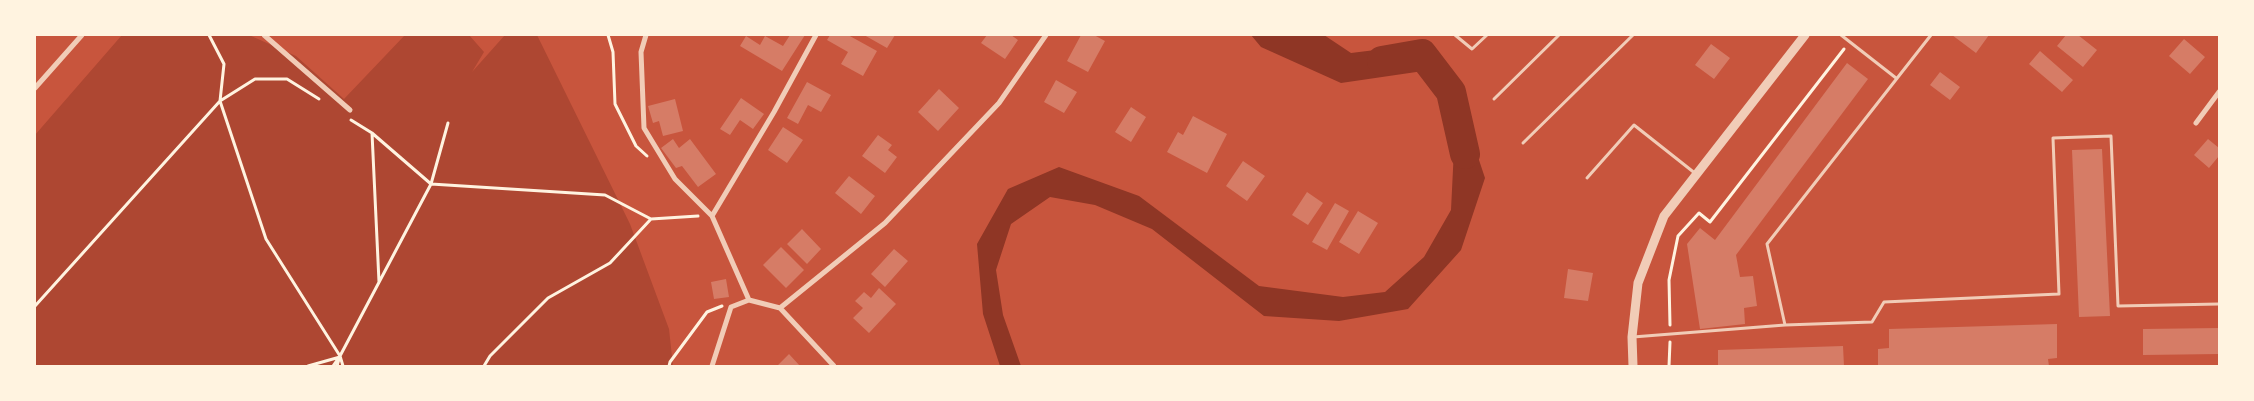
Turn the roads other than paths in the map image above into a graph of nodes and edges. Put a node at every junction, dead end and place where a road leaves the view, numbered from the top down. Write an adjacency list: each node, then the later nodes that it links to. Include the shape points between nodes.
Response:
1 (82, 35): 14 (street)
2 (264, 35): 17 (street)
3 (646, 35): 22 (street, via 641,52 644,128 674,179)
4 (816, 35): 22 (street)
5 (1046, 35): 25 (street, via 999,103 918,190 885,223)
6 (1456, 35): 7 (lane, via 1472,49)
7 (1487, 35)
8 (1559, 35): 16 (lane)
9 (1633, 35): 19 (lane)
10 (1805, 35): 20 (street)
11 (1841, 35): 13 (lane)
12 (1931, 35): 13 (lane)
13 (1896, 78): 26 (lane, via 1767,244)
14 (35, 88)
15 (2219, 92): 18 (street)
16 (1494, 99)
17 (350, 110)
18 (2196, 123)
19 (1523, 143)
20 (1696, 175): 21 (lane, via 1634,125); 27 (street, via 1664,216 1638,283)
21 (1588, 178)
22 (712, 216): 23 (street)
23 (749, 300): 25 (street); 28 (street, via 731,307)
24 (2219, 304): 26 (lane, via 2118,306 2111,136 2054,138 2059,294 1884,302 1872,322)
25 (780, 308): 29 (street)
26 (1785, 325): 27 (lane)
27 (1632, 337): 30 (street)
28 (712, 366)
29 (834, 366)
30 (1633, 366)

